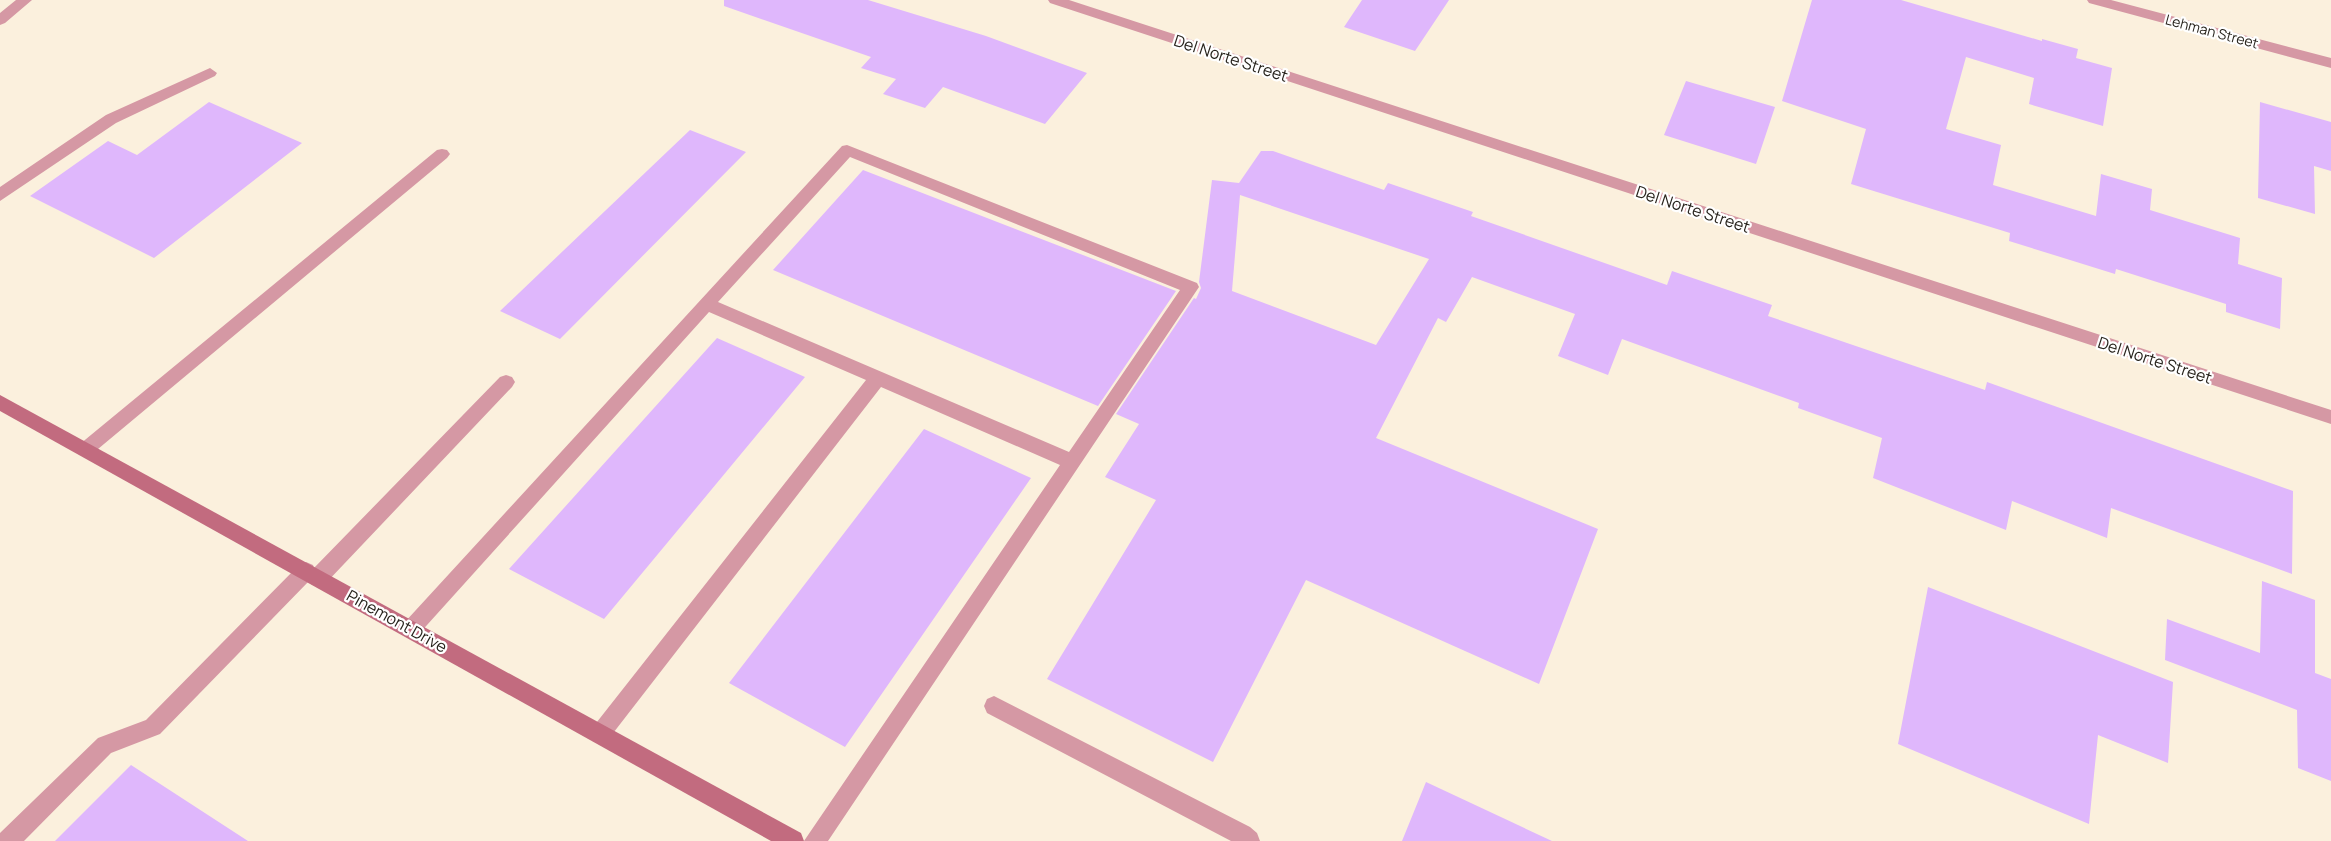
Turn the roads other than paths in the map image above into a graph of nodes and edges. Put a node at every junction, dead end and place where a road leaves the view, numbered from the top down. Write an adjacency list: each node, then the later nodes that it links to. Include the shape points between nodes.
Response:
1 (25, 0): 4 (street)
2 (1054, 0): 13 (street, Del Norte Street)
3 (2094, 0): 5 (street, Lehman Street)
4 (0, 20)
5 (2331, 63)
6 (210, 73): 8 (street, via 111,119)
7 (442, 154): 14 (street)
8 (0, 195)
9 (706, 304): 10 (street); 15 (street, via 848,150 1191,287); 17 (street)
10 (878, 378): 15 (street); 19 (street)
11 (506, 382): 16 (street)
12 (0, 402): 14 (main road, Pinemont Drive)
13 (2331, 417)
14 (86, 449): 16 (main road, Pinemont Drive)
15 (1072, 462): 22 (street)
16 (312, 575): 17 (main road, Pinemont Drive); 20 (street, via 153,727 105,745)
17 (411, 629): 19 (main road, Pinemont Drive)
18 (994, 706): 23 (street)
19 (600, 734): 21 (main road, Pinemont Drive)
20 (8, 841)
21 (793, 841)
22 (815, 841)
23 (1249, 841)

